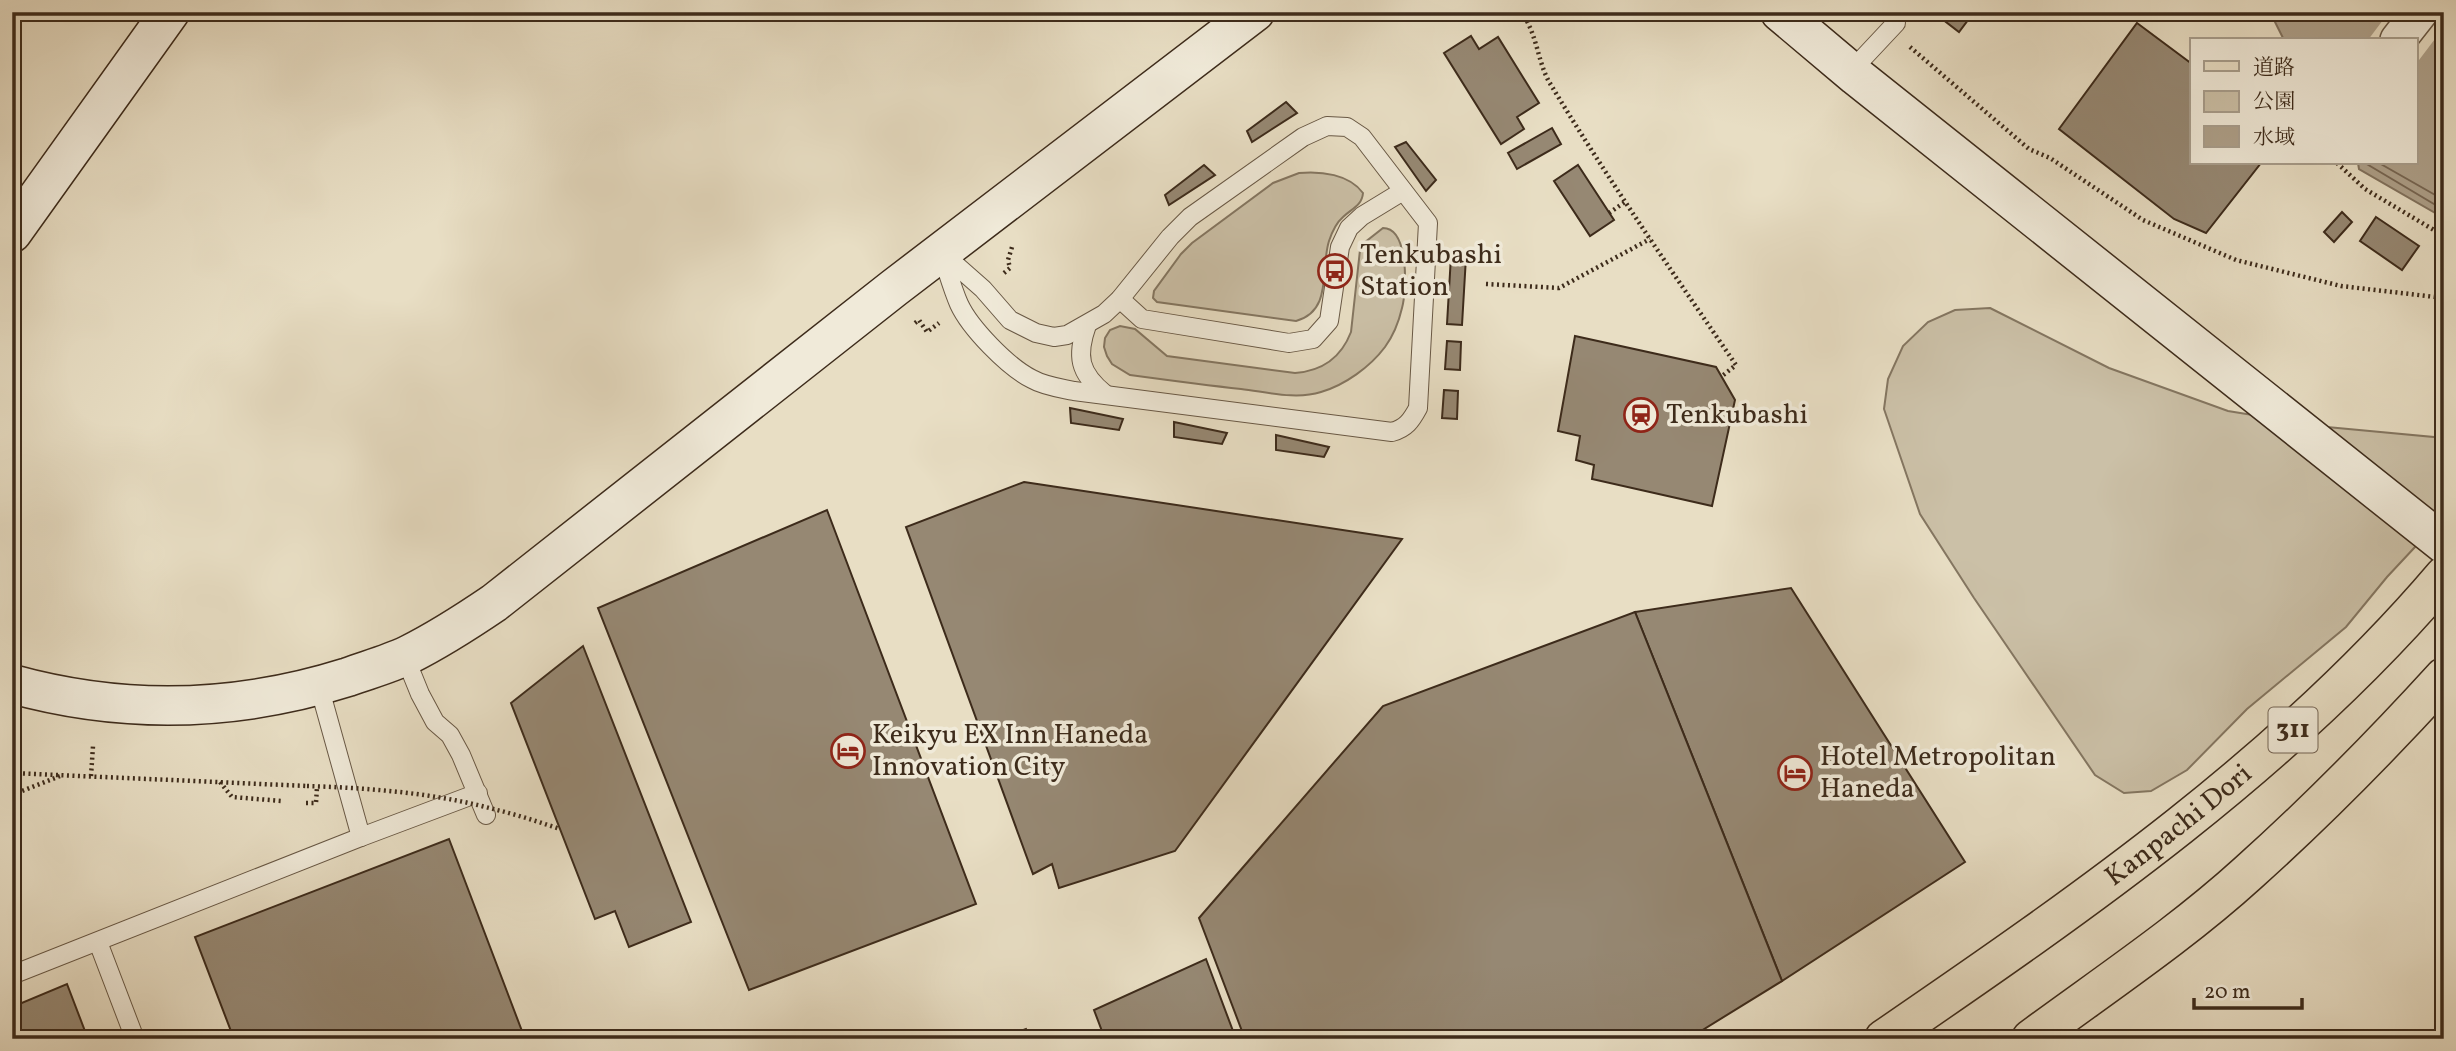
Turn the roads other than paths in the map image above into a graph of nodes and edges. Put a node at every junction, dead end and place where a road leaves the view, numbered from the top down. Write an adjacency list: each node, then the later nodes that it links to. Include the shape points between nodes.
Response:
1 (170, 12): 9 (street)
2 (1255, 12): 10 (street)
3 (1780, 12): 7 (street)
4 (2420, 12): 6 (street)
5 (1893, 27): 7 (lane)
6 (2400, 38)
7 (1851, 71): 14 (street)
8 (1403, 191): 11 (lane, via 1362,137 1347,127 1327,126 1303,137 1190,218); 11 (lane, via 1349,228 1339,247 1329,321 1313,340 1289,343 1142,319); 13 (lane, via 1428,223 1418,408 1403,429 1392,432)
9 (12, 233)
10 (941, 252): 12 (lane, via 1010,320 1054,337); 13 (lane, via 960,306 988,343 1015,368 1048,385); 16 (street, via 494,603)
11 (1120, 299): 12 (lane)
12 (1087, 325): 13 (lane, via 1080,351 1082,366 1093,385)
13 (1105, 394)
14 (2444, 544)
15 (2444, 576): 26 (main road, Kanpachi Dori / 311, via 2350,678 2220,795 2061,916)
16 (405, 657): 19 (street); 20 (lane, via 430,713 450,735)
17 (2444, 677): 27 (main road, 311, via 2247,874)
18 (12, 684): 19 (street, via 96,703 149,706 226,703)
19 (319, 686): 22 (lane)
20 (478, 793): 21 (lane); 22 (lane)
21 (486, 815)
22 (361, 837): 23 (lane)
23 (98, 942): 24 (lane); 25 (lane)
24 (12, 975)
25 (135, 1039)
26 (1884, 1039)
27 (2031, 1039)

